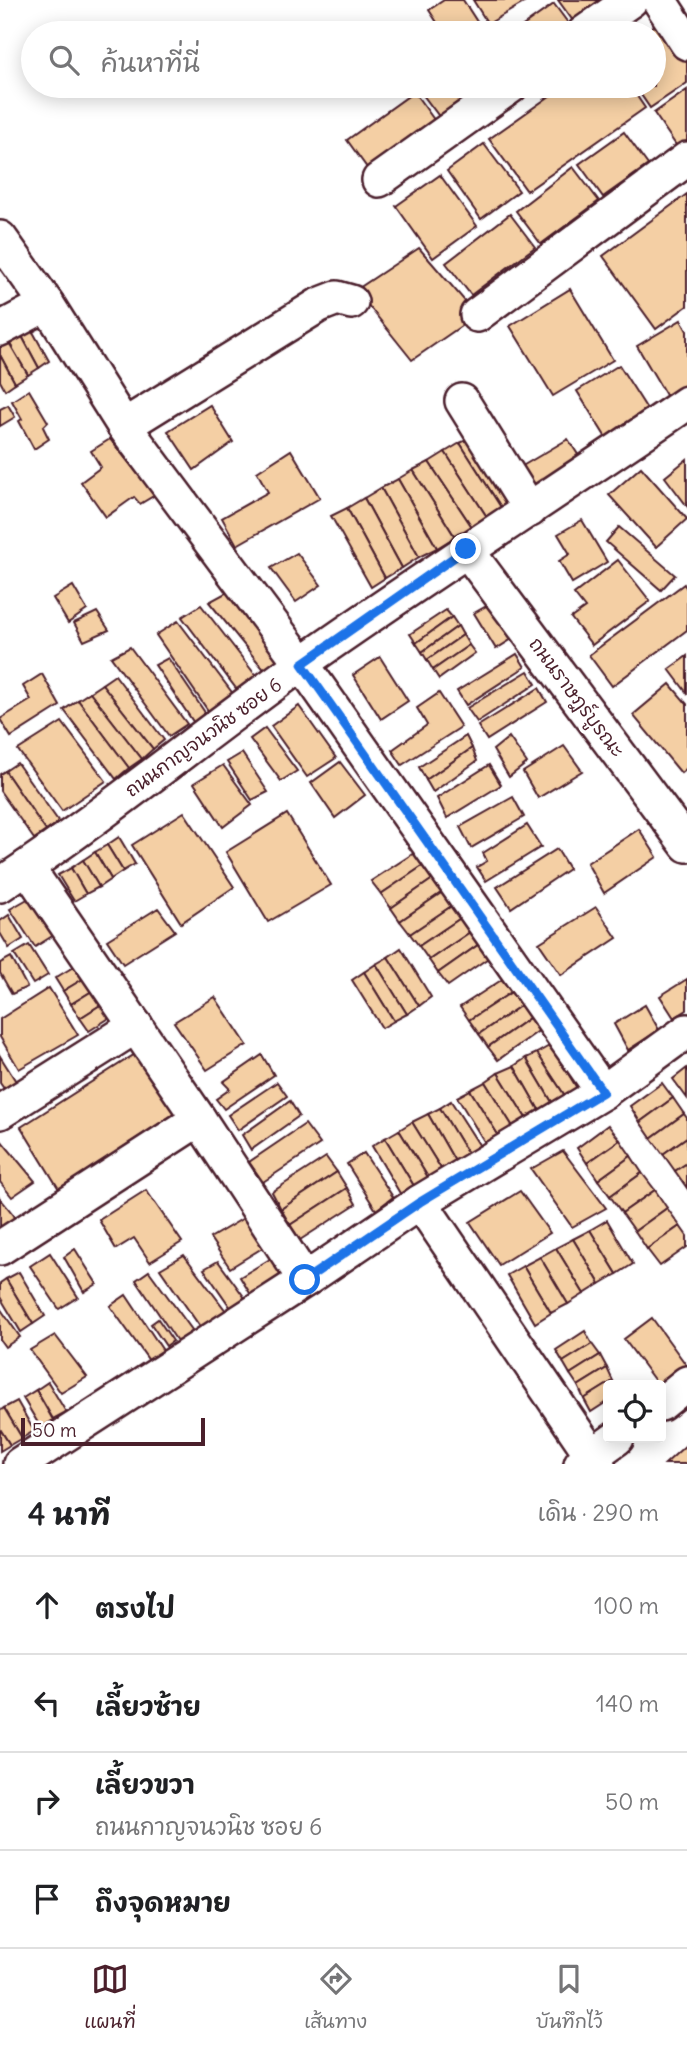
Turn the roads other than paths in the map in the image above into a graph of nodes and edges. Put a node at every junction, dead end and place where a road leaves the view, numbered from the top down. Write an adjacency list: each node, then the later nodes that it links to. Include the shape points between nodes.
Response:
1 (631, 0): 3 (street)
2 (659, 0): 4 (street)
3 (601, 21)
4 (687, 43)
5 (494, 98): 7 (street)
6 (687, 159): 11 (street)
7 (379, 180)
8 (0, 238): 10 (street)
9 (351, 302): 15 (street, via 337,298 319,305)
10 (47, 304): 12 (street); 15 (street)
11 (477, 315)
12 (0, 329)
13 (463, 401): 16 (street)
14 (687, 403): 16 (street, ถนนกาญจนวนิช ซอย 6)
15 (124, 426): 18 (street)
16 (530, 510): 17 (street, ถนนกาญจนวนิช ซอย 6)
17 (466, 549): 18 (street, ถนนกาญจนวนิช ซอย 6); 19 (street, ถนนราษฎร์บูรณะ)
18 (302, 664): 20 (street, ถนนกาญจนวนิช ซอย 6); 24 (street)
19 (687, 845)
20 (27, 867): 21 (street, ถนนกาญจนวนิช ซอย 6); 22 (street)
21 (0, 885)
22 (136, 1026): 25 (street); 26 (street)
23 (687, 1031): 24 (street)
24 (603, 1092): 27 (street)
25 (0, 1112)
26 (199, 1119): 28 (street); 29 (street)
27 (420, 1202): 29 (street); 32 (street)
28 (0, 1248)
29 (305, 1280): 33 (street)
30 (687, 1383): 31 (street)
31 (666, 1400)
32 (597, 1456)
33 (20, 1464)

